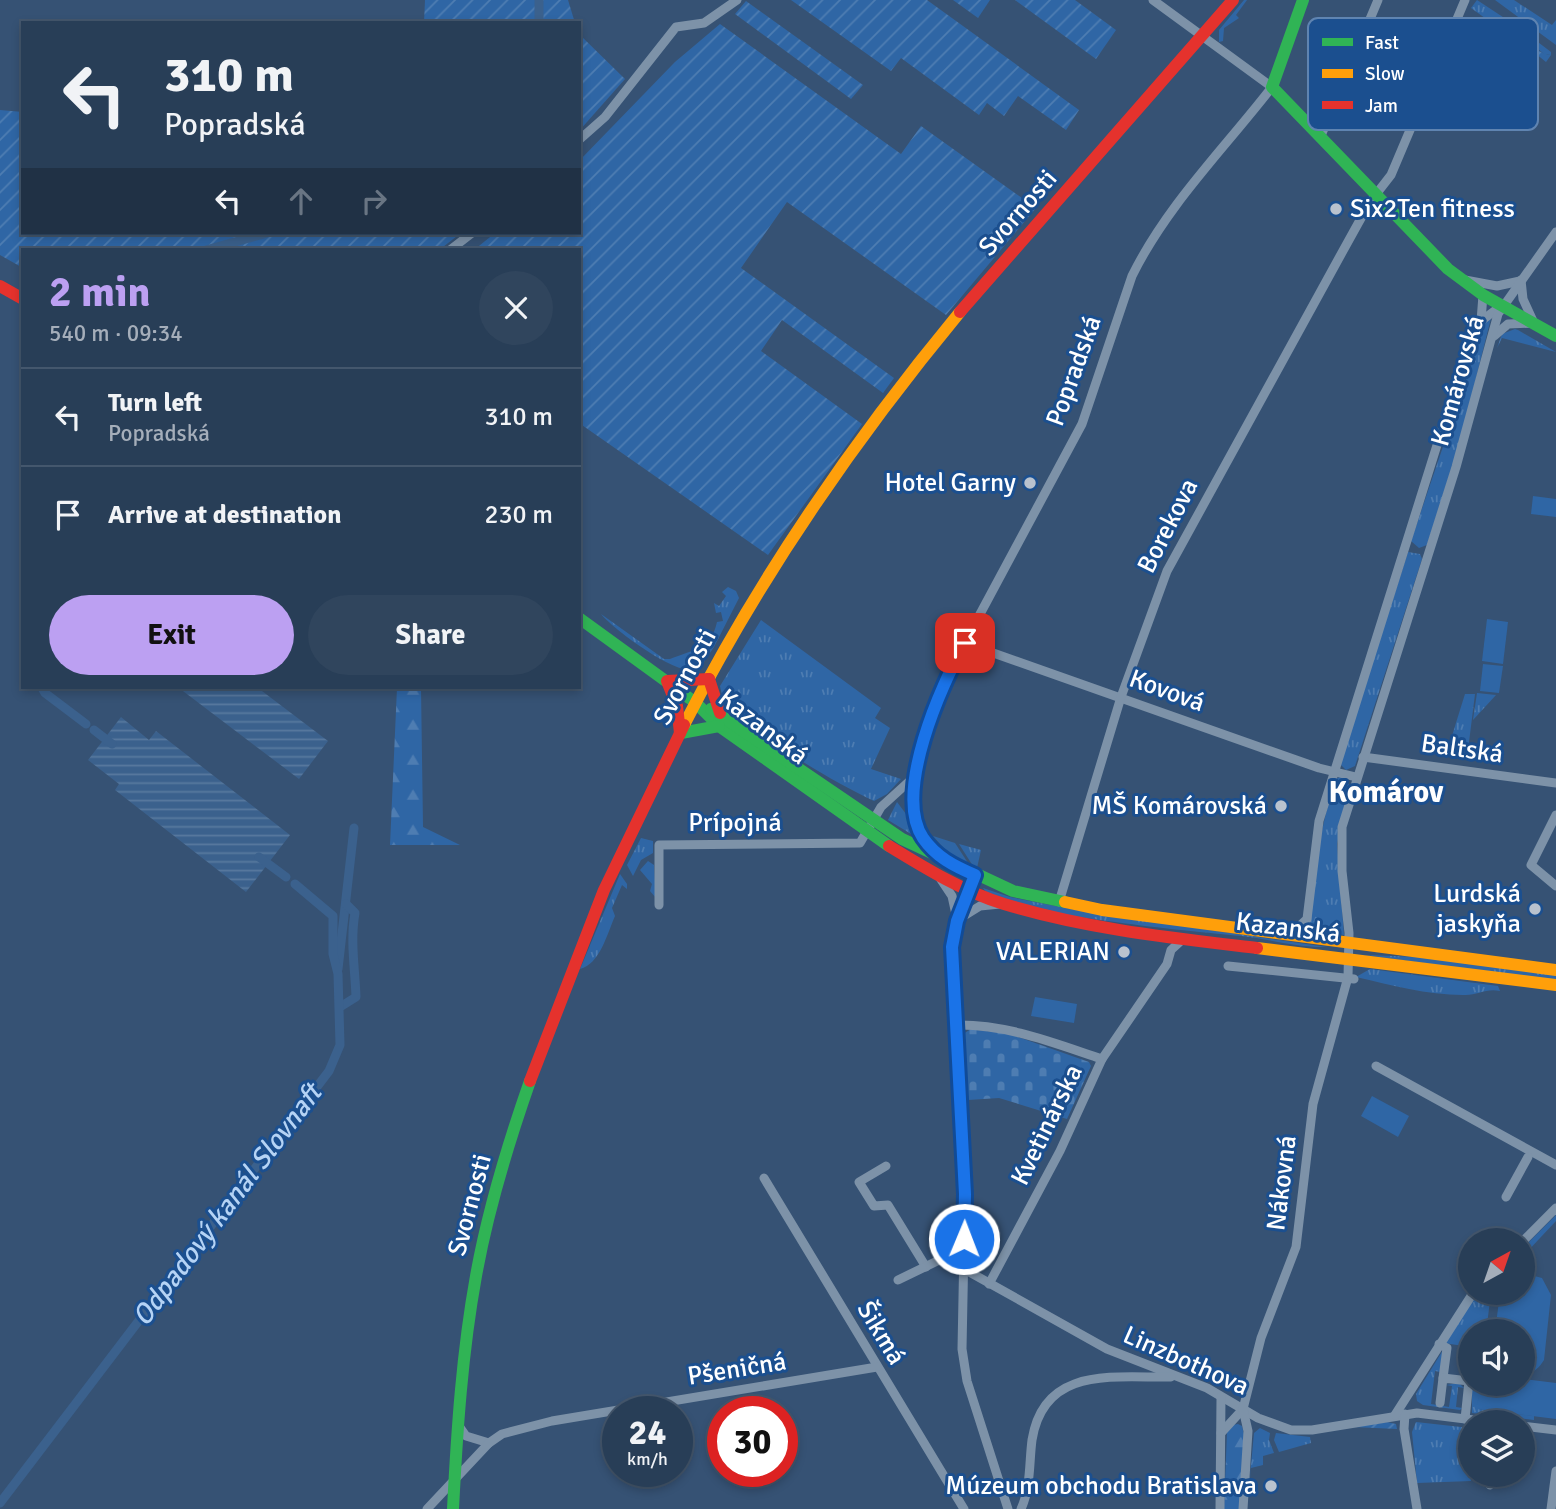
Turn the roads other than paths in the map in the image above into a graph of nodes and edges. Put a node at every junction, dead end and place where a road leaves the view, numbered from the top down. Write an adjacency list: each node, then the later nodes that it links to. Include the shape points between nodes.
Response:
1 (737, 0): 17 (street, via 704,23 677,27 605,117)
2 (1153, 0): 10 (street)
3 (1233, 0): 7 (main road, Svornosti)
4 (1303, 0): 12 (main road, Popradská)
5 (1378, 0): 8 (street)
6 (1465, 0): 9 (street, Borekova)
7 (1217, 18): 10 (main road, Svornosti); 11 (street)
8 (1370, 18)
9 (1457, 18)
10 (1202, 36): 11 (street); 35 (main road, Svornosti, via 904,382 795,535)
11 (1219, 48): 12 (street)
12 (1272, 88): 13 (main road); 34 (street, Popradská, via 1177,201 1142,257 1082,424)
13 (1308, 126)
14 (1312, 130): 18 (main road)
15 (1323, 130): 18 (street)
16 (1410, 130): 19 (street, Borekova, via 1391,175)
17 (581, 138)
18 (1320, 138): 19 (main road)
19 (1376, 196): 23 (main road); 37 (street, Borekova, via 1175,554)
20 (1556, 232): 24 (street)
21 (469, 235): 22 (street)
22 (452, 248)
23 (1463, 280): 24 (street, via 1497,286); 26 (main road)
24 (1521, 280): 28 (street); 30 (street, via 1523,299)
25 (0, 286): 27 (main road)
26 (1483, 295): 28 (main road); 29 (street)
27 (21, 298)
28 (1502, 305): 29 (street, Komárovská); 30 (main road); 31 (street, Komárovská)
29 (1481, 321): 42 (street, Komárovská, via 1439,437)
30 (1534, 323): 31 (street, via 1508,324); 32 (main road)
31 (1493, 337): 41 (street, Komárovská)
32 (1556, 337)
33 (581, 619): 36 (main road, Kazanská)
34 (965, 643): 37 (street, Kovová); 43 (street, Popradská, via 937,702)
35 (709, 679): 36 (main road); 38 (main road, Svornosti); 39 (main road)
36 (667, 681): 38 (main road, Kazanská); 40 (main road)
37 (1121, 696): 42 (street, Kovová); 54 (street, Borekova)
38 (696, 703): 39 (main road, Kazanská); 40 (main road, Svornosti)
39 (720, 720): 40 (main road); 47 (main road, Kazanská); 48 (main road, Kazanská)
40 (681, 733): 94 (main road, Svornosti, via 591,919 518,1118 477,1266 464,1344)
41 (1363, 757): 44 (street, Komárovská); 45 (street, Baltská)
42 (1333, 772): 44 (street, Kovová); 59 (street, Komárovská, via 1316,834 1307,919)
43 (915, 776): 47 (street, Popradská); 49 (street, Popradská, via 916,822 922,837)
44 (1356, 777): 61 (street, Komárovská, via 1341,838)
45 (1556, 783)
46 (1556, 815): 52 (street, via 1531,866)
47 (873, 819): 48 (street, Popradská); 49 (main road, Kazanská)
48 (865, 832): 50 (main road, Kazanská); 56 (street, Prípojná, via 860,843 659,845)
49 (944, 861): 51 (main road, Kazanská)
50 (938, 875): 53 (main road, Kazanská); 57 (street, via 951,896)
51 (975, 875): 53 (street); 54 (main road, Kazanská, via 1013,891)
52 (1556, 886)
53 (968, 890): 55 (main road, Kazanská); 57 (street)
54 (1059, 902): 59 (main road, Kazanská)
55 (1002, 904): 57 (street, via 980,906); 58 (main road, Kazanská)
56 (659, 905)
57 (957, 921): 68 (street, via 952,947)
58 (1156, 935): 60 (main road, Kazanská); 62 (street)
59 (1290, 935): 61 (main road, Kazanská)
60 (1183, 939): 62 (street, Kvetinárska); 63 (main road, Kazanská)
61 (1349, 944): 63 (street, Komárovská); 65 (main road, Kazanská)
62 (1171, 950): 69 (street, Kvetinárska, via 1167,964)
63 (1349, 959): 66 (street, Nákovná); 67 (main road, Kazanská)
64 (1228, 966): 66 (street)
65 (1556, 970)
66 (1351, 978): 90 (street, Nákovná, via 1313,1104 1296,1247 1261,1338)
67 (1556, 985)
68 (956, 1025): 69 (street, Kvetinárska, via 1015,1030); 78 (street)
69 (1102, 1059): 82 (street, Kvetinárska, via 1060,1151)
70 (1376, 1066): 72 (street)
71 (1528, 1157): 75 (street)
72 (1556, 1165)
73 (886, 1166): 79 (street, via 859,1182 874,1206 888,1205)
74 (764, 1178): 85 (street, Šikmá)
75 (1506, 1197)
76 (1556, 1208): 77 (street)
77 (1535, 1229)
78 (964, 1248): 79 (street); 80 (street)
79 (926, 1267): 81 (street)
80 (964, 1269): 82 (street, Linzbothova); 104 (street, via 962,1349 967,1381)
81 (898, 1280)
82 (989, 1284): 86 (street, Linzbothova, via 1107,1349)
83 (1464, 1306): 84 (street)
84 (1439, 1344): 87 (street, via 1447,1348); 92 (street)
85 (877, 1367): 98 (street, Pšeničná, via 552,1421 502,1434); 103 (street, Šikmá)
86 (1177, 1377): 88 (street, Linzbothova); 105 (street, via 1088,1377 1051,1400 1035,1425)
87 (1443, 1378): 89 (street); 91 (street, via 1469,1381)
88 (1221, 1397): 90 (street, Linzbothova); 97 (street)
89 (1440, 1404)
90 (1243, 1409): 92 (street, Linzbothova, via 1274,1425 1299,1431); 97 (street); 107 (street, via 1248,1431)
91 (1466, 1410)
92 (1400, 1415): 93 (street, Linzbothova); 108 (street)
93 (1458, 1419)
94 (458, 1424): 98 (street, via 466,1436); 100 (main road, Svornosti)
95 (1535, 1428): 96 (street)
96 (1556, 1430)
97 (1221, 1433): 106 (street)
98 (489, 1443): 100 (street, Pšeničná)
99 (1556, 1471): 109 (street)
100 (454, 1481): 101 (street, Pšeničná); 102 (main road, Svornosti)
101 (427, 1509)
102 (453, 1509)
103 (964, 1509)
104 (1008, 1509)
105 (1021, 1509)
106 (1220, 1509)
107 (1243, 1509)
108 (1416, 1509)
109 (1551, 1509)

